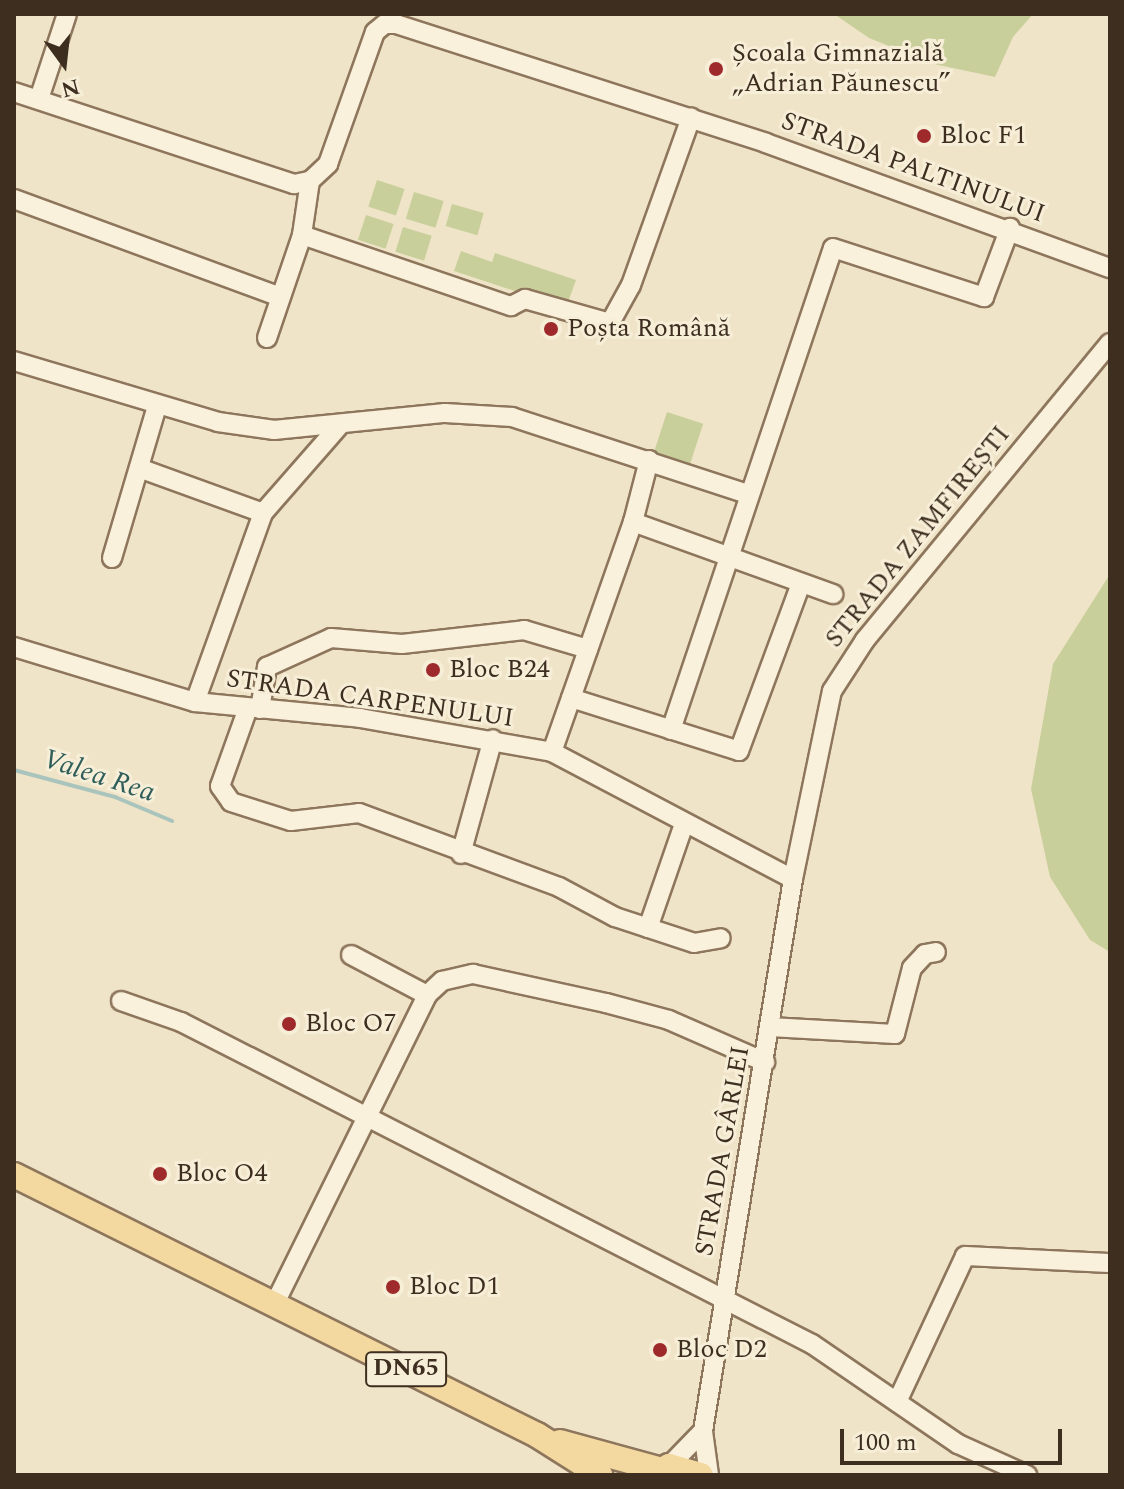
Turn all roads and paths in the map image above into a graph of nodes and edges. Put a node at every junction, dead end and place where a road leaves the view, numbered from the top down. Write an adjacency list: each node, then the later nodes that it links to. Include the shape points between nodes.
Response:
1 (67, 14): 3 (street)
2 (14, 92): 3 (street)
3 (39, 99): 5 (street, via 276,179)
4 (691, 117): 5 (street, STRADA PALTINULUI, via 385,24 375,32 328,164); 7 (street, STRADA PALTINULUI); 8 (street, via 631,285 610,323 525,299 511,306)
5 (310, 181): 8 (street)
6 (14, 199): 10 (street)
7 (1010, 228): 9 (street, STRADA PALTINULUI); 18 (street, via 984,297 833,248)
8 (302, 235): 10 (street)
9 (1110, 268)
10 (281, 297): 11 (street)
11 (267, 338)
12 (1110, 343): 35 (street, STRADA ZAMFIREȘTI, via 846,665 821,723)
13 (14, 361): 14 (street)
14 (157, 406): 15 (street, via 274,430); 17 (street)
15 (341, 424): 16 (street, via 485,413); 19 (street, STRADA CARPENULUI)
16 (649, 460): 18 (street); 20 (street)
17 (139, 468): 19 (street); 21 (street)
18 (748, 494): 22 (street)
19 (263, 513): 28 (street, STRADA CARPENULUI)
20 (633, 522): 22 (street); 26 (street)
21 (112, 558)
22 (728, 558): 23 (street); 30 (street)
23 (801, 583): 24 (street); 30 (street, via 739,751)
24 (833, 594)
25 (14, 647): 28 (street, STRADA CARPENULUI)
26 (588, 649): 27 (street); 29 (street, via 524,630 402,644 331,638 285,654 267,667)
27 (571, 698): 30 (street); 32 (street)
28 (195, 702): 29 (street, STRADA CARPENULUI)
29 (254, 708): 31 (street, STRADA CARPENULUI); 34 (street, via 220,786 231,802 291,821 359,813)
30 (671, 730)
31 (493, 739): 32 (street, STRADA CARPENULUI); 34 (street)
32 (552, 752): 33 (street, STRADA CARPENULUI)
33 (684, 824): 35 (street, STRADA CARPENULUI); 36 (street)
34 (461, 854): 36 (street, via 559,887)
35 (793, 879): 42 (street, STRADA GÂRLEI)
36 (648, 928): 37 (street, via 694,943)
37 (721, 938)
38 (936, 952): 42 (street, via 925,954 912,968 895,1034)
39 (351, 955): 40 (street)
40 (427, 995): 43 (street, via 455,974 473,974 669,1020); 44 (street)
41 (121, 1001): 44 (street, via 181,1022)
42 (770, 1027): 43 (street, STRADA GÂRLEI)
43 (765, 1062): 47 (street, STRADA GÂRLEI)
44 (369, 1119): 47 (street); 48 (street)
45 (14, 1175): 48 (main road, DN65)
46 (1110, 1263): 49 (street, via 965,1256)
47 (724, 1300): 49 (street, via 854,1369); 50 (street, STRADA GÂRLEI)
48 (275, 1303): 51 (main road, DN65)
49 (897, 1402): 56 (street, via 958,1444)
50 (703, 1431): 52 (street); 55 (street, STRADA GÂRLEI)
51 (537, 1435): 52 (main road, DN65); 53 (main road, DN65)
52 (662, 1470): 54 (main road, DN65)
53 (600, 1475)
54 (701, 1475)
55 (709, 1475)
56 (1027, 1475)

